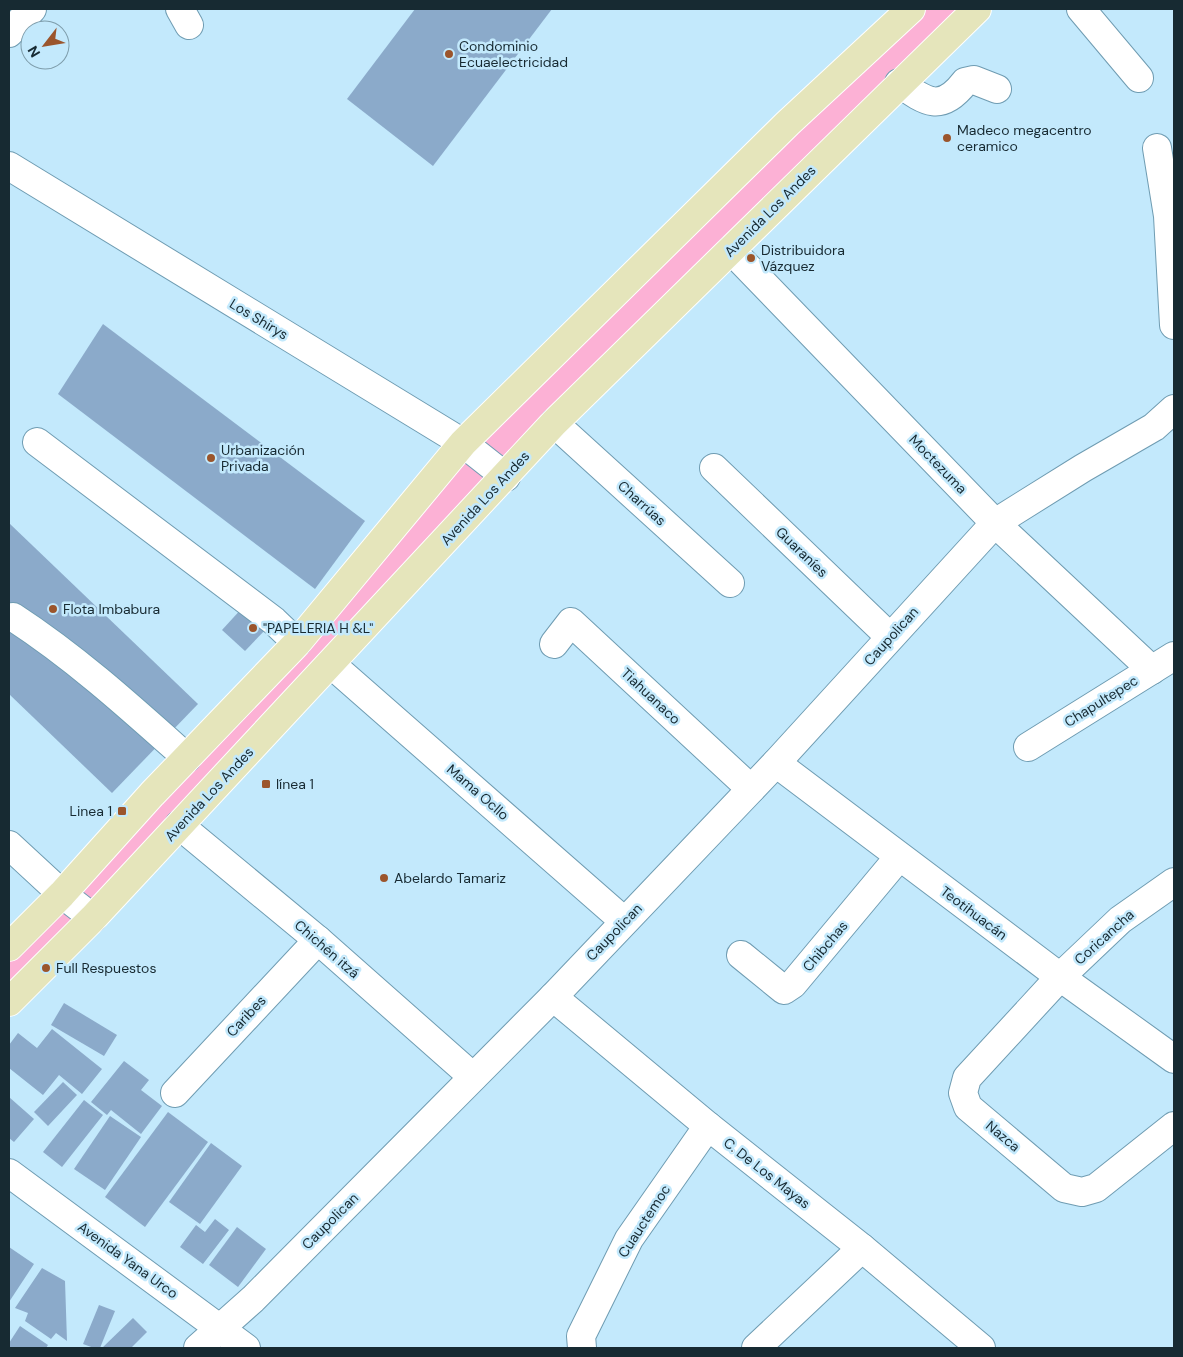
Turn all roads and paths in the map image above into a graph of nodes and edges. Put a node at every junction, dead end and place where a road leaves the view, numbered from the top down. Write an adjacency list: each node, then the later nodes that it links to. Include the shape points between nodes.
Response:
1 (32, 9): 5 (street)
2 (977, 9): 7 (main road, Avenida Los Andes)
3 (1081, 9): 6 (street)
4 (905, 10): 16 (main road)
5 (9, 33)
6 (1139, 78)
7 (899, 83): 8 (street, via 926,101 944,100 955,94 965,82 974,80); 11 (main road, Avenida Los Andes)
8 (997, 89)
9 (1156, 148): 12 (street, via 1168,216)
10 (9, 166): 16 (street, Los Shirys)
11 (730, 250): 14 (main road, Avenida Los Andes); 19 (street, Moctezuma)
12 (1174, 325)
13 (1174, 408): 19 (street, Caupolican, via 1154,427)
14 (554, 423): 18 (main road, Avenida Los Andes); 20 (street, Charrúas)
15 (37, 442): 23 (street, via 274,621)
16 (463, 443): 18 (street, Los Shirys); 23 (main road)
17 (714, 468): 22 (street, Guaraníes)
18 (506, 477): 26 (main road, Avenida Los Andes)
19 (995, 523): 22 (street, Caupolican); 25 (street, Moctezuma)
20 (730, 583)
21 (13, 617): 28 (street, via 52,642 108,687)
22 (890, 637): 29 (street, Caupolican)
23 (297, 643): 28 (main road)
24 (554, 644): 30 (street, Tiahuanaco, via 571,622)
25 (1163, 663): 27 (street, Chapultepec)
26 (331, 664): 31 (main road, Avenida Los Andes); 37 (street, Mama Ocllo)
27 (1028, 747)
28 (187, 758): 35 (main road)
29 (776, 762): 30 (street, Caupolican); 33 (street, Teotihuacán)
30 (751, 789): 37 (street, Caupolican)
31 (179, 826): 36 (main road, Avenida Los Andes); 38 (street, Chichén itzá)
32 (9, 844): 35 (street)
33 (899, 857): 40 (street, Chibchas, via 793,984 784,990); 41 (street, Teotihuacán)
34 (1174, 882): 41 (street, Coricancha, via 1120,920)
35 (62, 894): 36 (street); 39 (main road)
36 (93, 918): 43 (main road, Avenida Los Andes)
37 (624, 922): 42 (street, Caupolican)
38 (318, 940): 45 (street, Chichén itzá); 46 (street, Caribes)
39 (9, 947)
40 (741, 955)
41 (1060, 977): 44 (street, Teotihuacán); 48 (street, Nazca, via 967,1078 963,1093 968,1107 1064,1188 1082,1192 1096,1188)
42 (553, 996): 45 (street, Caupolican); 47 (street, C. De Los Mayas)
43 (9, 1002)
44 (1174, 1059)
45 (473, 1076): 51 (street, Caupolican, via 253,1299)
46 (175, 1093)
47 (708, 1126): 50 (street, C. De Los Mayas); 54 (street, Cuauctemoc, via 629,1239 581,1336)
48 (1174, 1126)
49 (9, 1173): 51 (street, Avenida Yana Urco)
50 (862, 1248): 55 (street); 56 (street, C. De Los Mayas)
51 (220, 1328): 52 (street, Caupolican); 53 (street, Avenida Yana Urco)
52 (198, 1348)
53 (246, 1348)
54 (582, 1348)
55 (756, 1348)
56 (981, 1348)

